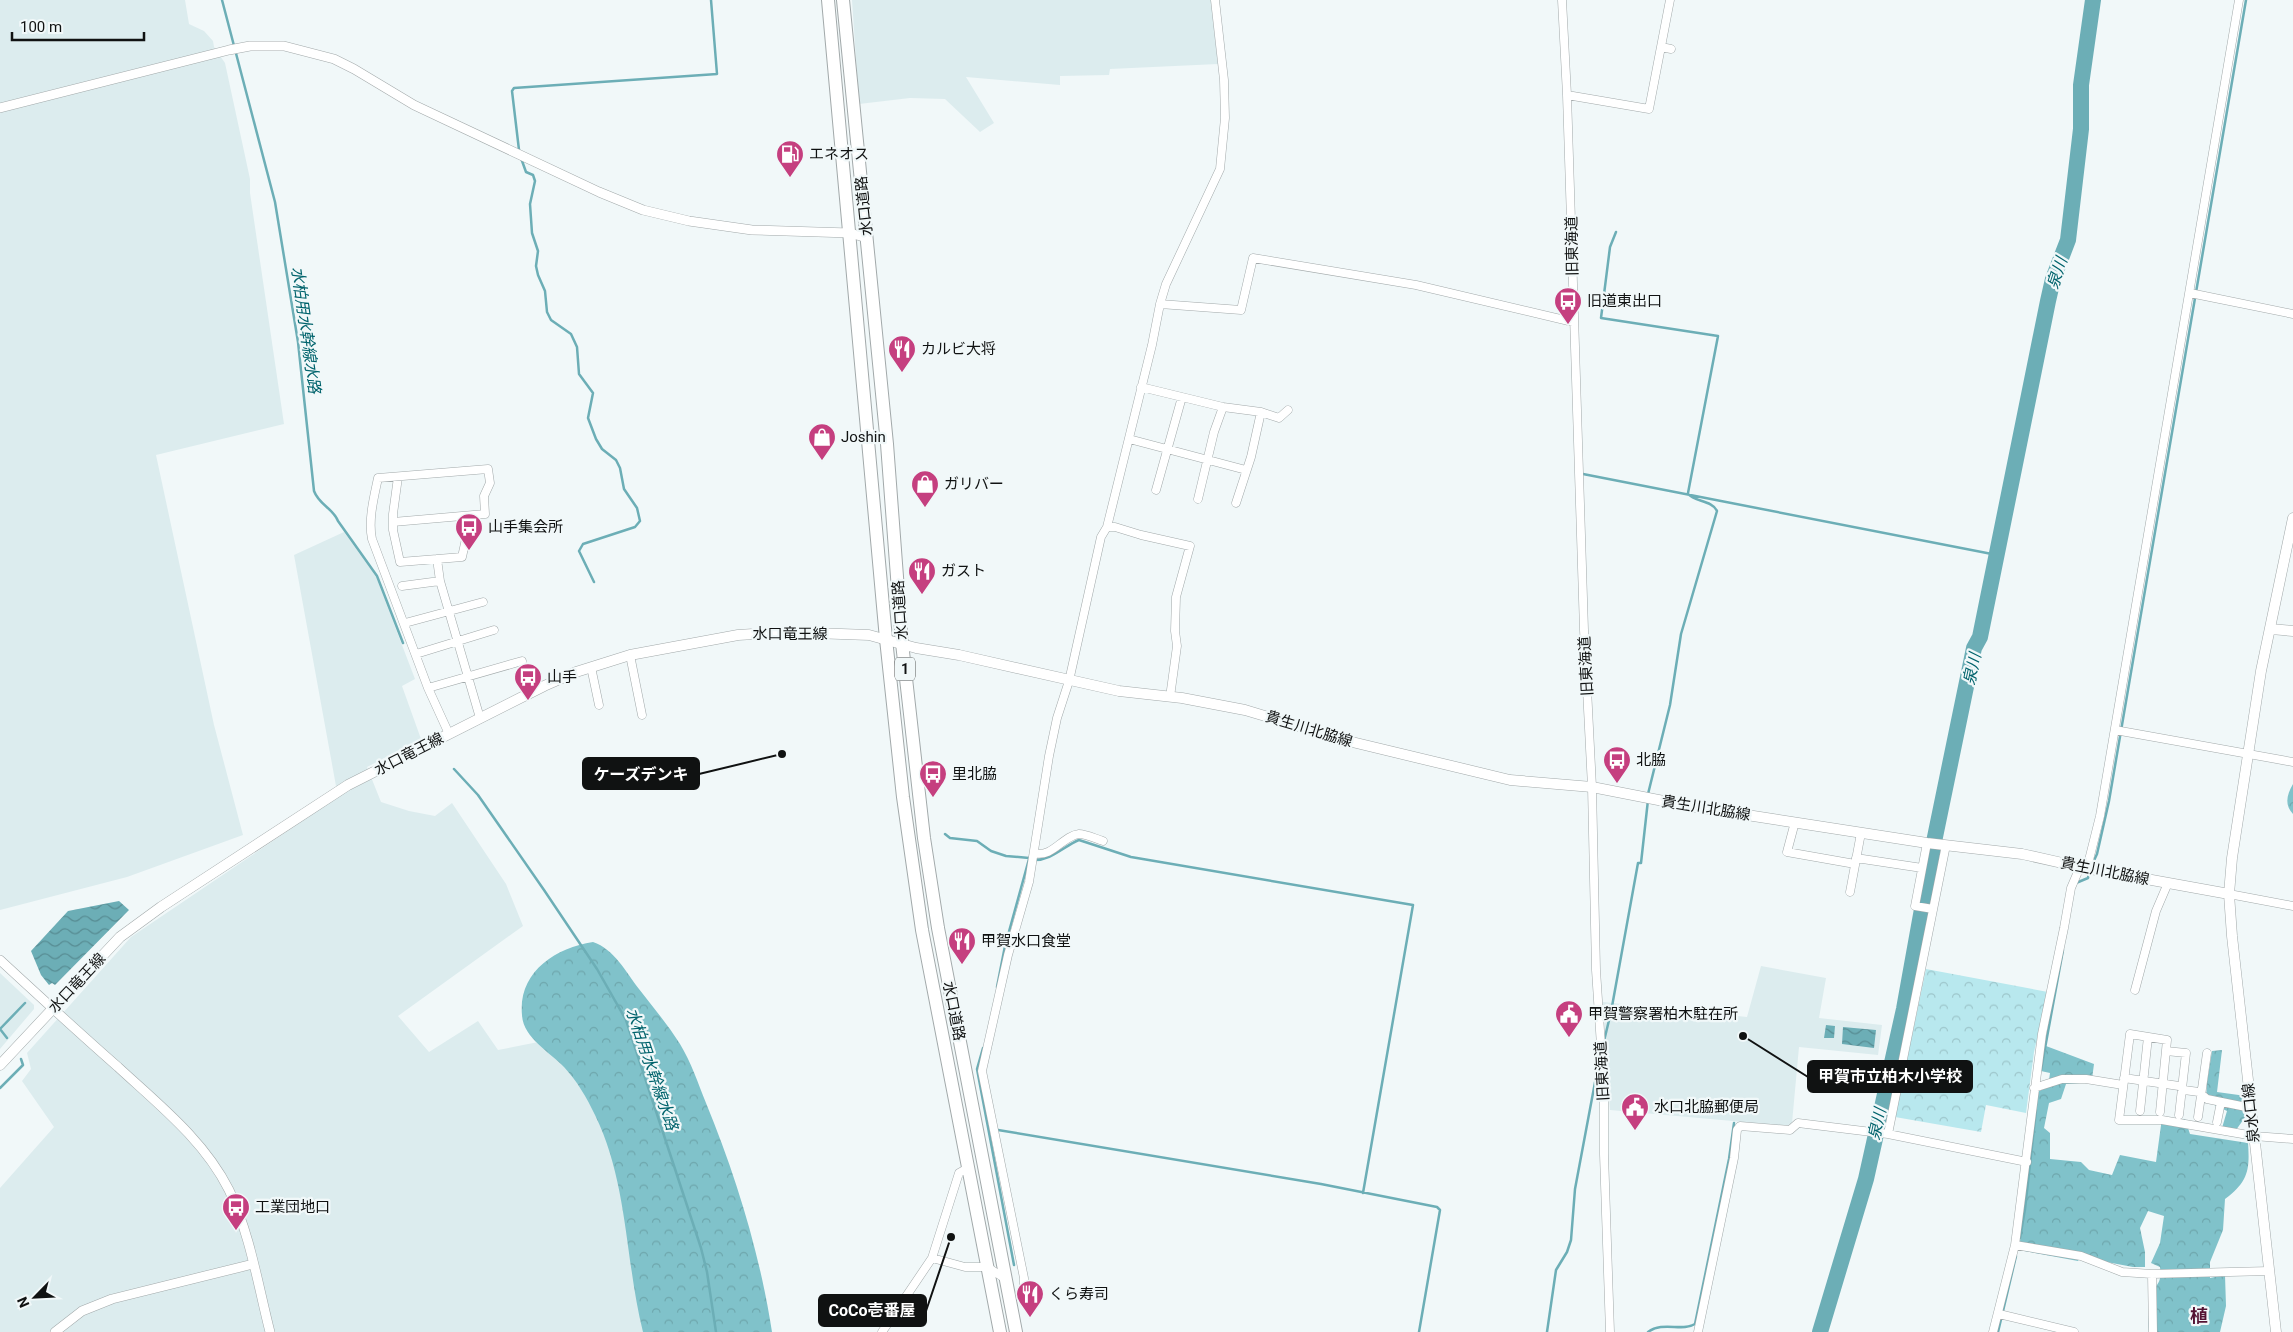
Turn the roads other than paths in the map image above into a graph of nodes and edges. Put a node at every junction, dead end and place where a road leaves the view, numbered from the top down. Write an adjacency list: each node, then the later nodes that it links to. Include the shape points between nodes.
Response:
1 (828, 0): 11 (highway, 水口道路 / 1)
2 (843, 0): 12 (highway, 水口道路 / 1)
3 (1214, 0): 14 (street, via 1224,80 1225,118 1220,169 1166,284)
4 (1562, 0): 9 (street, 旧東海道)
5 (1670, 0): 7 (street)
6 (2240, 0): 13 (street)
7 (1661, 47): 8 (street); 9 (street, via 1649,109)
8 (1671, 49)
9 (1567, 95): 16 (street, 旧東海道)
10 (0, 108): 11 (street, via 236,49 284,46 334,59 414,105 643,210 689,221 752,230)
11 (850, 234): 12 (street); 43 (highway, 水口道路 / 1)
12 (867, 238): 45 (highway, 水口道路 / 1)
13 (2190, 293): 15 (street); 57 (street)
14 (1160, 304): 16 (street, via 1241,310 1253,258 1416,285); 17 (street)
15 (2293, 314)
16 (1573, 322): 61 (street, 旧東海道)
17 (1141, 387): 18 (street); 22 (street)
18 (1182, 397): 19 (street); 23 (street)
19 (1223, 407): 21 (street); 24 (street)
20 (1288, 410): 21 (street, via 1279,418)
21 (1261, 412): 25 (street)
22 (1128, 439): 23 (street); 33 (street)
23 (1168, 450): 24 (street); 27 (street)
24 (1208, 460): 25 (street); 28 (street)
25 (1246, 470): 29 (street)
26 (398, 477): 30 (street, via 488,469 490,484 484,496 485,514); 32 (street); 39 (street, via 378,478 370,534)
27 (1156, 490)
28 (1198, 499)
29 (1236, 503)
30 (466, 516): 32 (street); 34 (street, via 469,525 462,557)
31 (2293, 518): 40 (main road)
32 (393, 522): 34 (street, via 400,562)
33 (1107, 527): 51 (street, via 1100,537); 53 (street, via 1190,546 1176,597 1176,646)
34 (437, 559): 35 (street)
35 (440, 581): 36 (street); 38 (street)
36 (402, 586)
37 (483, 602): 38 (street)
38 (449, 611): 39 (street); 44 (street)
39 (404, 623): 46 (street)
40 (2271, 629): 42 (main road); 59 (main road)
41 (494, 630): 44 (street)
42 (2293, 631)
43 (886, 639): 45 (main road, 水口竜王線); 47 (main road, 水口竜王線, via 869,635 803,632 754,633); 100 (highway, 水口道路 / 1, via 922,930)
44 (458, 642): 46 (street); 50 (street)
45 (902, 643): 51 (main road, 貴生川北脇線); 107 (highway, 水口道路 / 1, via 922,828 938,928)
46 (416, 654): 52 (street)
47 (630, 656): 49 (main road, 水口竜王線); 55 (street)
48 (522, 661): 50 (street)
49 (591, 667): 54 (street); 56 (main road, 水口竜王線)
50 (468, 677): 52 (street); 56 (street)
51 (1069, 681): 53 (main road, 貴生川北脇線); 67 (street, via 1048,756)
52 (428, 688): 58 (street)
53 (1170, 697): 61 (main road, 貴生川北脇線, via 1245,710 1348,742 1510,780)
54 (599, 705)
55 (642, 715)
56 (480, 718): 58 (main road, 水口竜王線)
57 (2115, 730): 59 (street); 70 (street, via 2100,816)
58 (449, 734): 78 (main road, 水口竜王線, via 348,785 161,906 120,937)
59 (2247, 754): 60 (street); 73 (main road)
60 (2293, 762)
61 (1592, 787): 62 (main road, 貴生川北脇線); 115 (street, 旧東海道)
62 (1795, 822): 63 (main road, 貴生川北脇線); 68 (street, via 1787,852)
63 (1861, 833): 65 (main road, 貴生川北脇線); 68 (street)
64 (1103, 841): 67 (street, via 1080,834 1046,853)
65 (1926, 843): 66 (main road, 貴生川北脇線); 69 (street)
66 (1946, 845): 70 (main road, 貴生川北脇線, via 2022,854); 75 (street)
67 (1034, 853): 108 (street, via 982,1071)
68 (1856, 861): 69 (street); 72 (street)
69 (1922, 868): 75 (street, via 1916,906)
70 (2083, 868): 71 (main road, 貴生川北脇線); 86 (street, via 2071,888)
71 (2168, 883): 73 (main road, 貴生川北脇線); 77 (street, via 2156,910)
72 (1850, 892)
73 (2229, 894): 74 (street); 90 (main road, 泉水口線)
74 (2293, 906)
75 (1933, 910): 96 (street)
76 (0, 960): 78 (street)
77 (2135, 990)
78 (53, 1009): 82 (main road, 水口竜王線); 103 (street, via 199,1146 229,1191 239,1213)
79 (2148, 1037): 80 (street, via 2167,1040); 83 (street); 84 (street, via 2130,1034)
80 (2166, 1051): 85 (street); 87 (street, via 2186,1054)
81 (2207, 1053): 88 (street)
82 (0, 1065)
83 (2143, 1081): 84 (street); 85 (street); 91 (street)
84 (2124, 1082): 86 (street, via 2062,1079); 97 (street, via 2119,1120 2162,1120)
85 (2163, 1084): 87 (street); 92 (street)
86 (2034, 1088): 99 (street)
87 (2182, 1088): 88 (street); 93 (street)
88 (2202, 1094): 89 (street, via 2207,1099); 94 (street)
89 (2221, 1102): 90 (street); 95 (street)
90 (2251, 1108): 97 (main road, 泉水口線)
91 (2140, 1111)
92 (2160, 1112)
93 (2180, 1115)
94 (2198, 1117)
95 (2217, 1122)
96 (1885, 1134): 99 (street); 116 (street, via 1798,1123 1790,1130 1740,1126)
97 (2254, 1136): 98 (street); 105 (main road, 泉水口線)
98 (2293, 1139)
99 (2027, 1162): 101 (street)
100 (968, 1168): 102 (street, via 959,1173); 104 (highway, 水口道路 / 1)
101 (2015, 1245): 106 (street, via 2081,1256 2122,1272); 109 (street)
102 (932, 1258): 104 (street, via 965,1267); 112 (street)
103 (253, 1264): 110 (street, via 112,1299 82,1312); 111 (street)
104 (987, 1267): 107 (street); 113 (highway, 水口道路 / 1)
105 (2269, 1271): 106 (street); 120 (main road, 泉水口線)
106 (2152, 1274): 119 (street)
107 (1006, 1279): 114 (highway, 水口道路 / 1)
108 (1024, 1286)
109 (1998, 1314): 117 (street); 118 (street)
110 (55, 1332)
111 (270, 1332)
112 (882, 1332)
113 (1000, 1332)
114 (1016, 1332)
115 (1610, 1332)
116 (1698, 1332)
117 (1993, 1332)
118 (2074, 1332)
119 (2153, 1332)
120 (2276, 1332)

